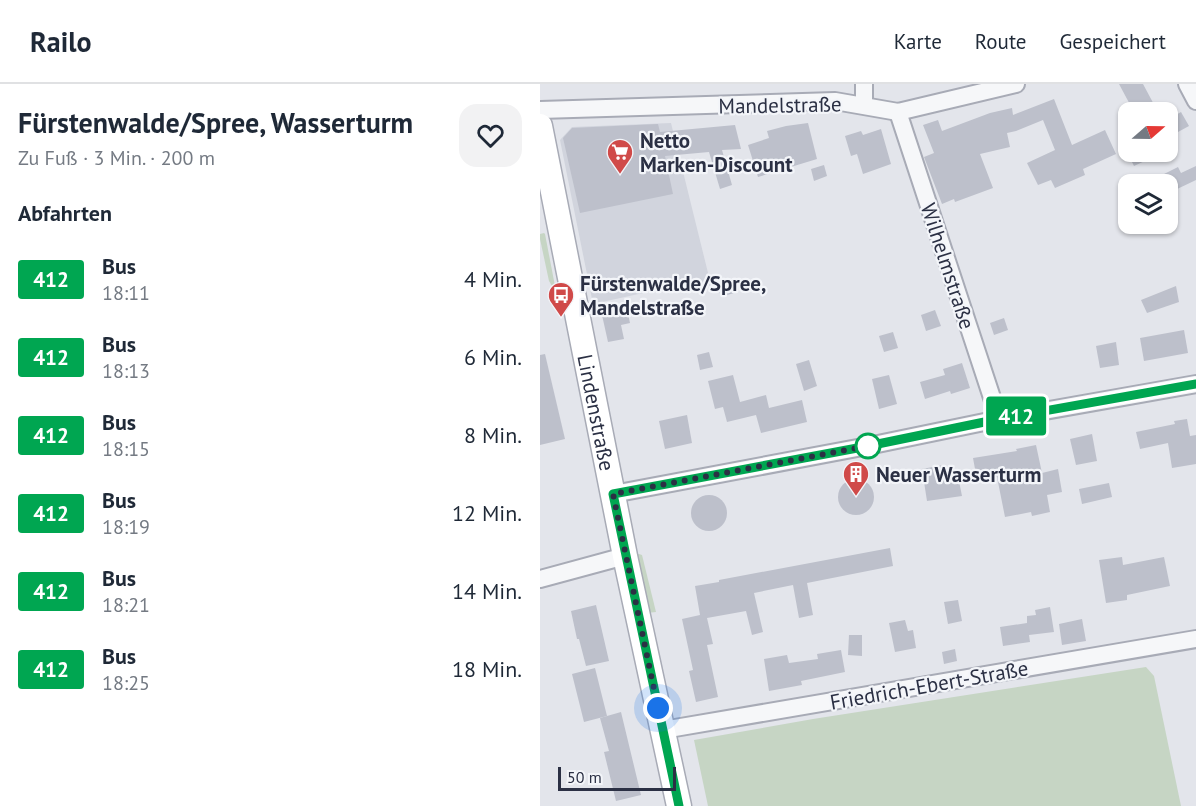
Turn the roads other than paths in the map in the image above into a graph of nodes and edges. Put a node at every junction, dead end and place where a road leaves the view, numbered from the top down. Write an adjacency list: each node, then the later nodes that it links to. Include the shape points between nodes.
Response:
1 (864, 84): 5 (street)
2 (1016, 84): 7 (street, Mandelstraße)
3 (1187, 84): 4 (street)
4 (1196, 101)
5 (864, 105): 6 (street, Mandelstraße, via 835,101); 7 (street, Mandelstraße)
6 (540, 110)
7 (898, 112): 11 (street, Wilhelmstraße)
8 (540, 126): 9 (street, Lindenstraße)
9 (547, 194): 12 (street, Lindenstraße)
10 (1196, 384): 11 (street)
11 (999, 419): 12 (street)
12 (613, 494): 13 (street, Lindenstraße)
13 (625, 556): 14 (street); 16 (street, Lindenstraße)
14 (540, 579)
15 (1196, 639): 16 (street, Friedrich-Ebert-Straße)
16 (663, 730): 17 (street, Lindenstraße)
17 (679, 806)

